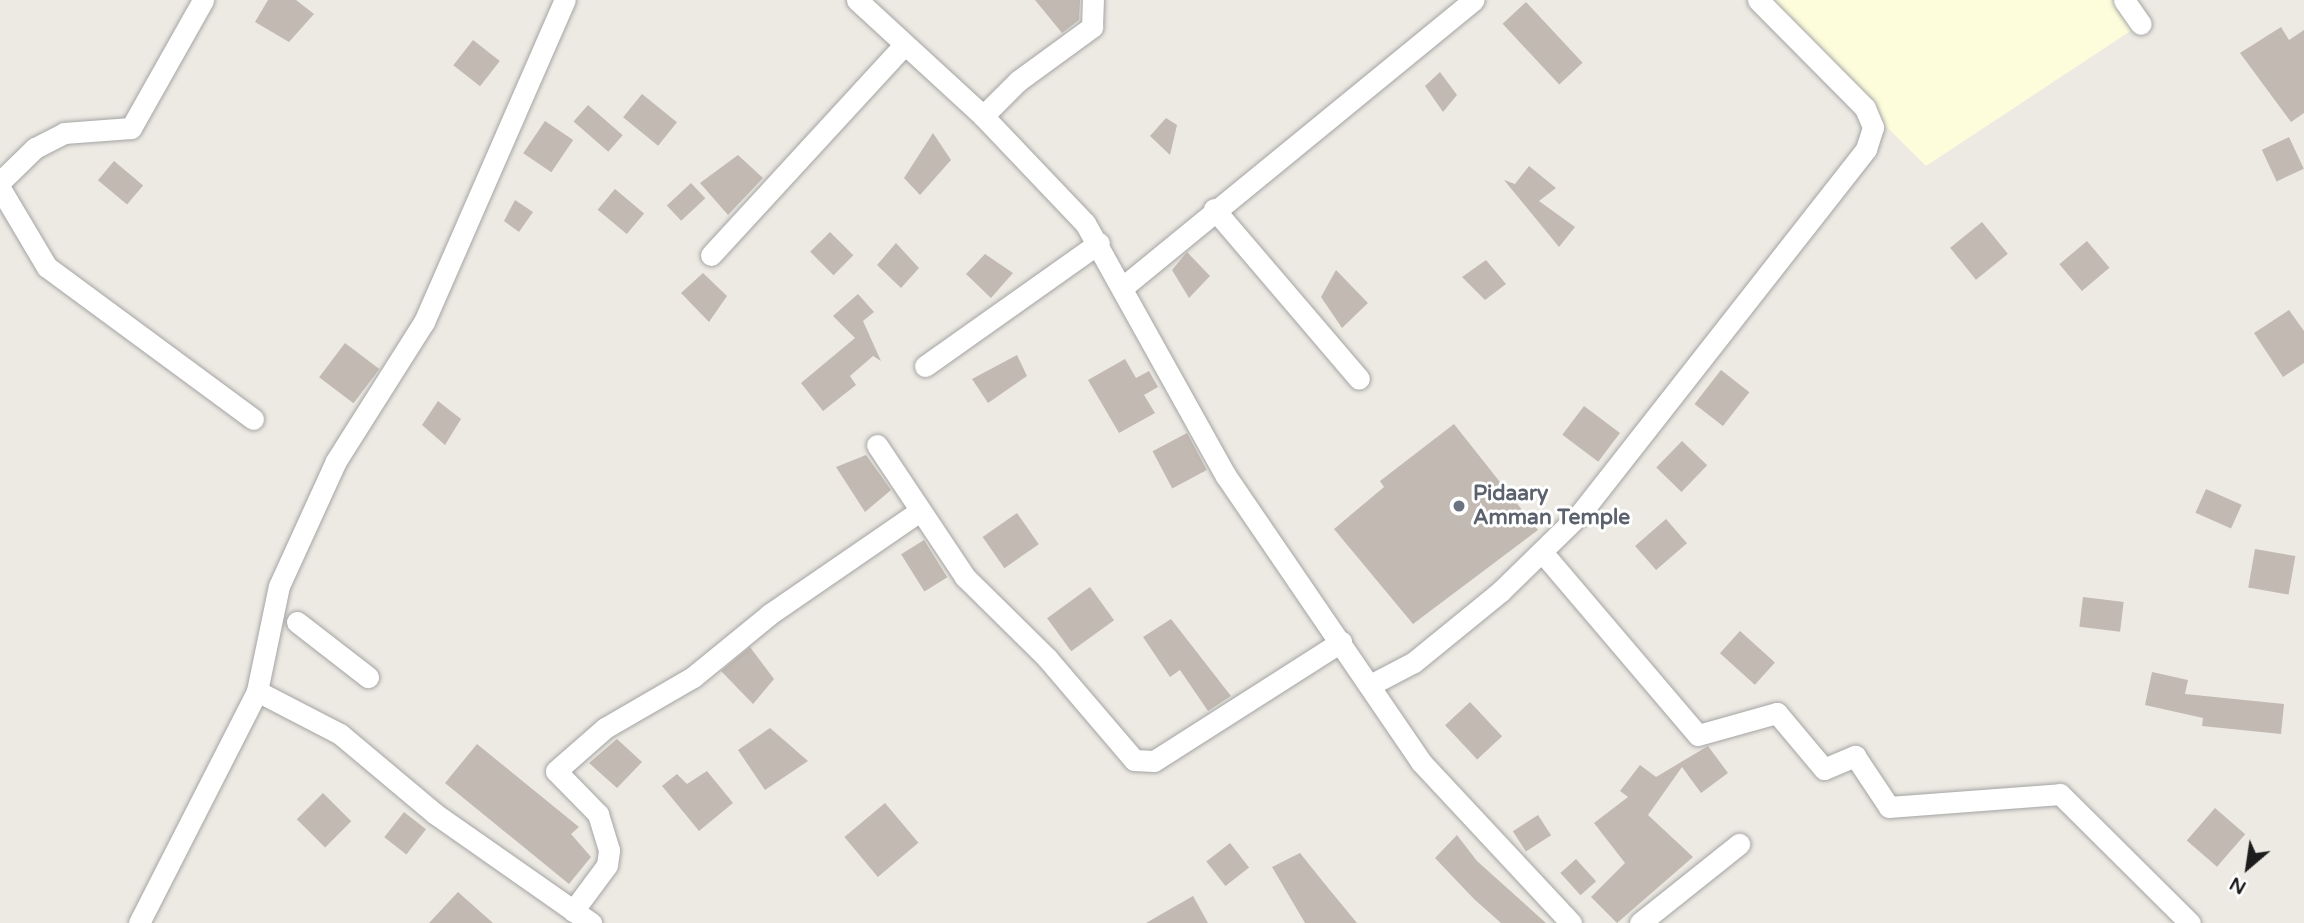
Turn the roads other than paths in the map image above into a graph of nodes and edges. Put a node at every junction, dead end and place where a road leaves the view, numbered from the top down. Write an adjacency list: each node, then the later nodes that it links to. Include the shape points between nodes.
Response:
1 (203, 0): 11 (street, via 131,128 64,133 35,148)
2 (565, 0): 27 (street, via 424,322 336,461 279,586)
3 (857, 0): 9 (street)
4 (1093, 0): 10 (street, via 1092,27 1018,81)
5 (1474, 0): 13 (street)
6 (1758, 0): 22 (street, via 1865,108 1873,127 1866,149 1580,514)
7 (2124, 0): 8 (street)
8 (2141, 24)
9 (904, 46): 10 (street); 15 (street)
10 (983, 116): 14 (street)
11 (0, 182)
12 (0, 188): 19 (street, via 47,267)
13 (1214, 209): 16 (street); 18 (street)
14 (1100, 243): 16 (street); 17 (street)
15 (711, 256)
16 (1123, 287): 24 (street, via 1195,426)
17 (925, 366)
18 (1359, 379)
19 (253, 419)
20 (877, 445): 21 (street)
21 (920, 511): 24 (street, via 965,578 1047,658 1134,760 1154,761); 29 (street, via 770,614 693,677 605,728 556,771 598,814 609,850 607,865)
22 (1542, 552): 26 (street, via 1415,662); 34 (street, via 1698,735 1777,713 1824,769 1855,756 1889,807 2060,794)
23 (297, 622): 25 (street)
24 (1341, 642): 26 (street)
25 (368, 677)
26 (1371, 684): 32 (street, via 1421,762)
27 (257, 691): 29 (street, via 340,734 434,813); 30 (street)
28 (1739, 844): 33 (street)
29 (572, 911): 31 (street)
30 (139, 923)
31 (591, 923)
32 (1571, 923)
33 (1640, 923)
34 (2190, 923)

